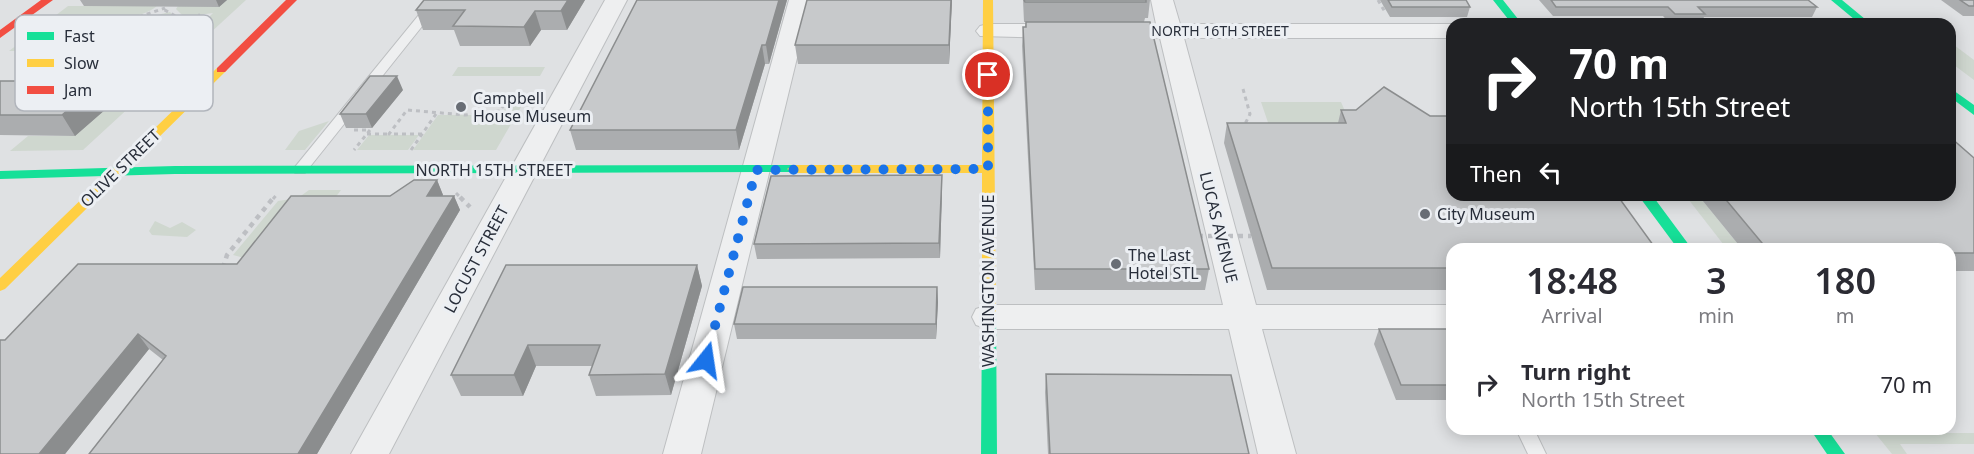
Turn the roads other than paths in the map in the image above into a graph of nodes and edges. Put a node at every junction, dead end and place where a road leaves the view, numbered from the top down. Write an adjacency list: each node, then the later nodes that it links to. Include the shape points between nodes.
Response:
1 (48, 0): 10 (main road)
2 (292, 0): 20 (main road, OLIVE STREET)
3 (437, 0): 25 (lane)
4 (616, 0): 26 (street, LOCUST STREET)
5 (800, 0): 27 (street)
6 (988, 0): 14 (main road, WASHINGTON AVENUE)
7 (1162, 0): 17 (street, LUCAS AVENUE)
8 (1498, 0): 11 (main road)
9 (1836, 0): 12 (main road)
10 (27, 15)
11 (1512, 18)
12 (1858, 18)
13 (15, 24): 19 (main road)
14 (988, 31): 15 (street); 24 (main road, WASHINGTON AVENUE)
15 (1085, 31)
16 (1132, 31): 17 (street, NORTH 16TH STREET)
17 (1169, 31): 18 (street, NORTH 16TH STREET); 34 (street, LUCAS AVENUE)
18 (1446, 31)
19 (0, 35)
20 (213, 77)
21 (1956, 96): 23 (main road)
22 (178, 111): 28 (main road, OLIVE STREET)
23 (1974, 111)
24 (988, 169): 27 (main road, NORTH 15TH STREET); 33 (main road, WASHINGTON AVENUE)
25 (300, 170): 26 (main road, NORTH 15TH STREET); 28 (main road, NORTH 15TH STREET)
26 (524, 170): 27 (main road, NORTH 15TH STREET); 38 (street, LOCUST STREET)
27 (756, 170): 39 (street)
28 (115, 173): 29 (main road, NORTH 15TH STREET); 32 (main road, OLIVE STREET)
29 (0, 175)
30 (1649, 201): 31 (main road)
31 (1681, 243)
32 (0, 286)
33 (988, 317): 34 (street); 40 (main road, WASHINGTON AVENUE)
34 (1242, 317): 35 (street); 41 (street, LUCAS AVENUE)
35 (1446, 317)
36 (1528, 435): 42 (lane)
37 (1823, 435): 43 (main road)
38 (370, 454)
39 (682, 454)
40 (989, 454)
41 (1277, 454)
42 (1537, 454)
43 (1837, 454)

